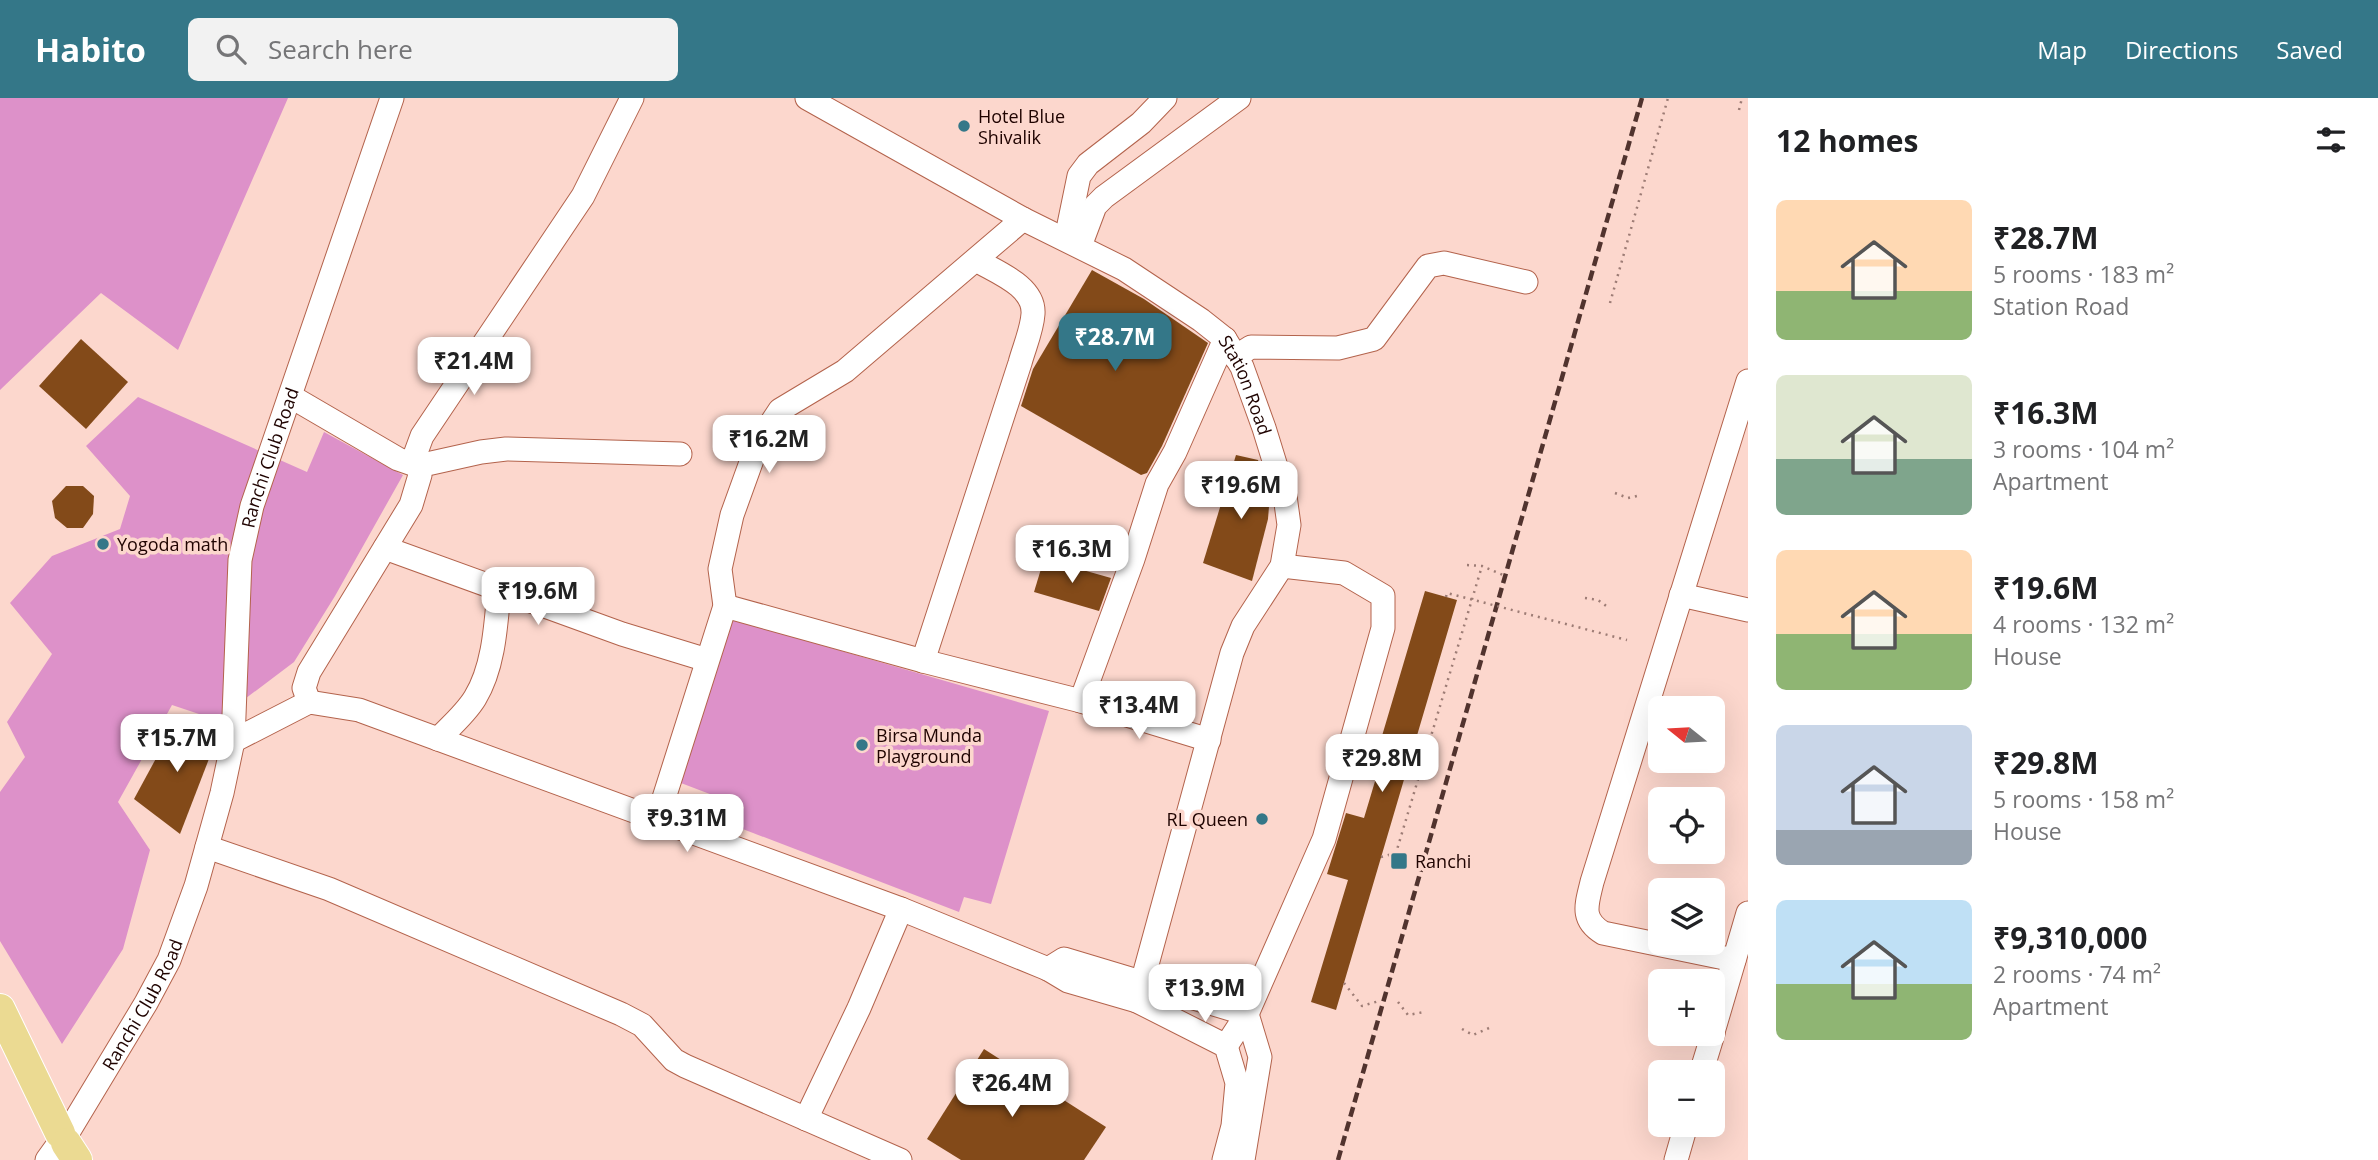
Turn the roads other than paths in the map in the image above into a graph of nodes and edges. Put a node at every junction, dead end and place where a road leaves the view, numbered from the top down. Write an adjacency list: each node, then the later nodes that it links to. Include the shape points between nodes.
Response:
1 (392, 98): 12 (street, Ranchi Club Road)
2 (632, 98): 14 (street, via 583,196 422,436 415,456)
3 (807, 98): 6 (street, Station Road)
4 (1165, 98): 7 (street, via 1141,123 1088,163 1079,176)
5 (1239, 98): 7 (street, via 1104,197)
6 (1023, 219): 7 (street, Station Road); 8 (street)
7 (1073, 242): 10 (street, Station Road, via 1124,268 1201,320)
8 (975, 260): 19 (street, via 845,371 780,410 758,443 732,515 722,552); 22 (street, via 1023,289 1033,314)
9 (1526, 282): 10 (street, via 1444,263 1428,266 1374,339 1338,348)
10 (1230, 348): 16 (street, Station Road, via 1242,367 1285,496 1289,525); 23 (street, via 1157,484)
11 (1748, 381): 18 (street)
12 (290, 396): 14 (street); 27 (street, Ranchi Club Road, via 252,506 240,560)
13 (680, 454): 14 (street, via 506,449)
14 (418, 466): 15 (street, via 420,475 411,505)
15 (385, 548): 17 (street); 24 (street, via 309,671 303,688)
16 (1282, 566): 26 (street, Station Road, via 1243,626); 36 (street, via 1344,573 1383,596 1383,628 1324,838)
17 (499, 590): 21 (street); 25 (street, via 486,670 476,697)
18 (1681, 595): 20 (street); 32 (street, via 1592,882 1587,915 1592,927 1603,933)
19 (725, 606): 21 (street); 22 (street)
20 (1748, 610)
21 (707, 660): 28 (street)
22 (923, 662): 23 (street)
23 (1082, 701): 26 (street)
24 (309, 702): 25 (street, via 359,710); 27 (street)
25 (438, 739): 28 (street)
26 (1209, 740): 33 (street, Station Road)
27 (233, 741): 29 (street, Ranchi Club Road)
28 (657, 820): 30 (street)
29 (207, 847): 38 (street, via 329,889 621,1014 642,1025 674,1060); 40 (street, Ranchi Club Road, via 169,960)
30 (901, 909): 33 (street, via 1048,969 1064,959); 38 (street)
31 (1748, 914): 32 (street)
32 (1734, 960): 34 (street)
33 (1140, 991): 36 (street); 37 (street)
34 (1725, 991)
35 (0, 1009): 40 (main road)
36 (1247, 1014): 37 (street); 43 (street, via 1260,1057)
37 (1226, 1046): 42 (street, via 1237,1083)
38 (806, 1119): 41 (street)
39 (1683, 1137): 44 (street)
40 (63, 1145)
41 (900, 1160)
42 (1224, 1160)
43 (1243, 1160)
44 (1676, 1160)

